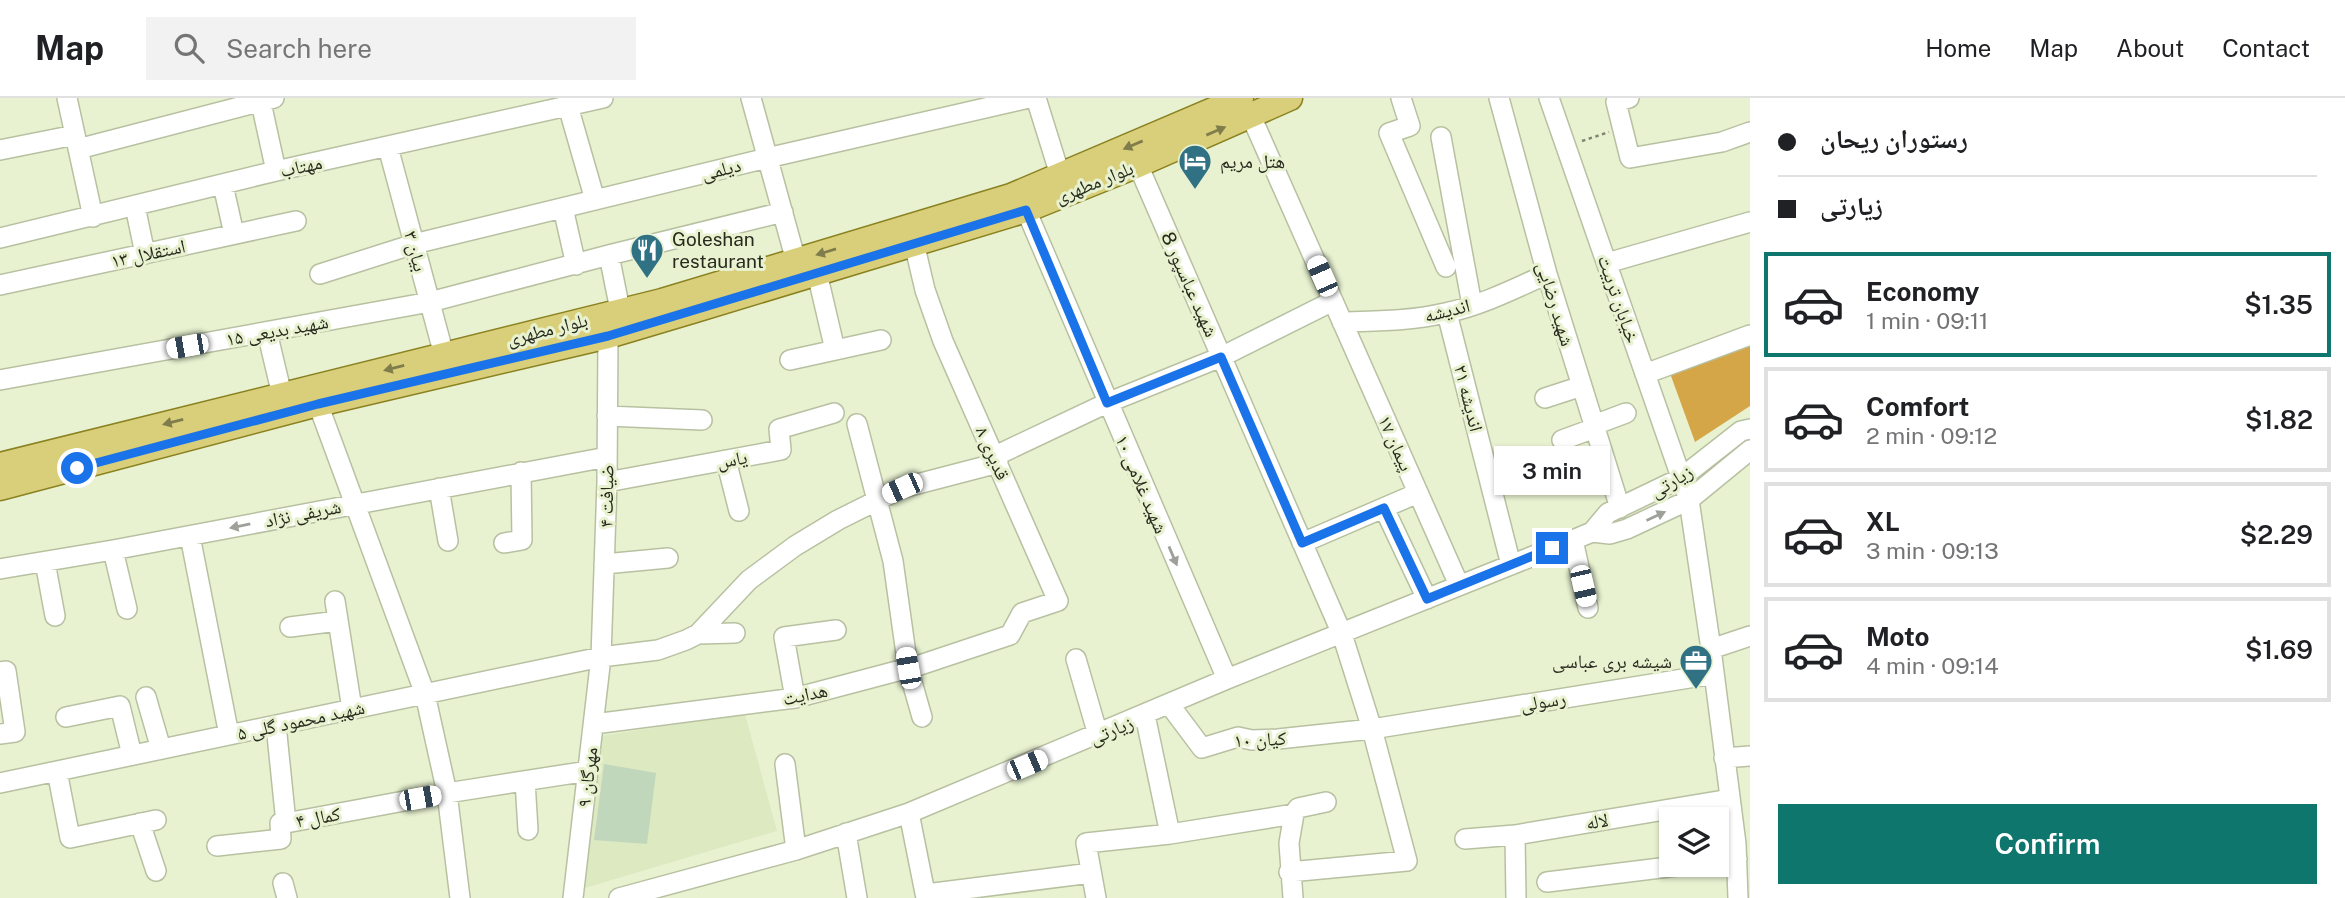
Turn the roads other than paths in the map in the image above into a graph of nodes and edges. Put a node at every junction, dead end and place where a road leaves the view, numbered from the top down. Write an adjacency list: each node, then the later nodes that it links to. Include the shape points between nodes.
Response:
1 (67, 98): 16 (street)
2 (603, 98): 13 (street, مهتاب)
3 (751, 98): 19 (street)
4 (1029, 98): 19 (street, دیلمی)
5 (1036, 98): 22 (street)
6 (1290, 98): 12 (main road, بلوار مطهری)
7 (1401, 98): 41 (street, via 1410,127 1390,133)
8 (1499, 98): 43 (street, شهید رضایی)
9 (1549, 98): 38 (street, خیابان تربیت)
10 (265, 99): 16 (street); 21 (street)
11 (1623, 100): 14 (street, via 1622,128 1630,158 1721,142)
12 (1233, 105): 20 (main road, بلوار مطهری, one-way to 12); 22 (main road, بلوار مطهری, one-way to 22); 45 (street, پیمان ۱۷)
13 (568, 106): 17 (street, مهتاب); 24 (street)
14 (1750, 132)
15 (1441, 137): 48 (street)
16 (77, 142): 18 (street); 29 (street)
17 (388, 147): 21 (street, مهتاب); 35 (street, بیان ۳)
18 (0, 150)
19 (767, 158): 24 (street, دیلمی); 28 (street)
20 (1138, 165): 27 (main road, بلوار مطهری); 58 (street, شهید عباسپور 8)
21 (276, 171): 23 (street, مهتاب)
22 (1060, 175): 40 (main road, بلوار مطهری, one-way to 40, via 1011,197)
23 (223, 185): 25 (street, مهتاب); 32 (street)
24 (595, 200): 26 (street, دیلمی)
25 (135, 206): 29 (street, مهتاب); 36 (street)
26 (563, 208): 35 (street, دیلمی); 39 (street)
27 (1026, 210): 34 (main road, بلوار مطهری); 65 (street, شهید غلامی ۱۰)
28 (783, 212): 37 (street, شهید بدیعی ۱۵); 40 (street)
29 (93, 217): 33 (street, مهتاب)
30 (296, 221): 32 (street, استقلال ۱۳)
31 (1750, 222): 38 (street)
32 (234, 234): 36 (street, استقلال ۱۳)
33 (0, 238)
34 (914, 243): 40 (main road, بلوار مطهری); 77 (street, قدیری ۸, via 943,341)
35 (414, 244): 42 (street, دیلمی); 46 (street, بیان ۳)
36 (145, 254): 44 (street, استقلال ۱۳)
37 (609, 255): 39 (street, شهید بدیعی ۱۵); 49 (street)
38 (1607, 263): 60 (street, خیابان تربیت)
39 (576, 265): 46 (street, شهید بدیعی ۱۵)
40 (807, 267): 47 (main road, بلوار مطهری); 56 (street)
41 (1446, 267)
42 (320, 274)
43 (1547, 274): 48 (street, اندیشه); 62 (street, شهید رضایی)
44 (0, 285)
45 (1333, 300): 51 (street, پیمان ۱۷); 58 (street)
46 (430, 302): 52 (street, شهید بدیعی ۱۵); 57 (street, بیان ۳)
47 (689, 302): 49 (main road, بلوار مطهری); 54 (main road, بلوار مطهری)
48 (1472, 305): 50 (street, اندیشه)
49 (620, 310): 57 (main road, بلوار مطهری)
50 (1447, 313): 51 (street, اندیشه); 102 (street, اندیشه ۲۱)
51 (1342, 322): 85 (street, پیمان ۱۷)
52 (267, 332): 61 (street, شهید بدیعی ۱۵); 63 (street)
53 (1750, 335): 60 (street)
54 (608, 336): 66 (main road, بلوار مطهری); 69 (street, ضیافت ۴)
55 (881, 340): 56 (street)
56 (835, 350): 59 (street)
57 (444, 355): 63 (main road, بلوار مطهری, one-way to 63)
58 (1221, 357): 65 (street); 97 (street, شهید عباسپور 8)
59 (790, 360)
60 (1645, 374): 81 (street, خیابان تربیت)
61 (0, 380)
62 (1582, 386): 64 (street); 72 (street, شهید رضایی)
63 (282, 395): 79 (main road, بلوار مطهری, one-way to 79)
64 (1545, 398)
65 (1107, 403): 77 (street); 122 (street, شهید غلامی ۱۰, one-way to 122)
66 (318, 404): 83 (main road, بلوار مطهری); 88 (street)
67 (834, 413): 78 (street, یاس, via 779,429 781,450)
68 (1626, 413): 72 (street)
69 (607, 416): 70 (street); 76 (street, ضیافت ۴)
70 (702, 420)
71 (857, 424): 86 (street)
72 (1594, 426): 74 (street); 90 (street, شهید رضایی)
73 (1750, 429): 81 (street, زیارتی, via 1741,431)
74 (1562, 440)
75 (1750, 450): 87 (street, زیارتی)
76 (607, 457): 80 (street, شریفی نژاد); 82 (street, ضیافت ۴)
77 (996, 459): 86 (street); 114 (street, قدیری ۸, via 1058,601 1022,613)
78 (726, 460): 82 (street, یاس); 91 (street)
79 (0, 465)
80 (520, 472): 84 (street, شریفی نژاد); 96 (street, via 522,540)
81 (1681, 478): 87 (street, خیابان تربیت); 90 (street, زیارتی)
82 (607, 482): 101 (street, ضیافت ۴)
83 (0, 488)
84 (439, 488): 88 (street, شریفی نژاد); 95 (street)
85 (1418, 493): 89 (street); 104 (street, پیمان ۱۷)
86 (878, 498): 112 (street, via 795,545 749,580); 119 (street, via 893,561)
87 (1689, 500): 92 (street, زیارتی, one-way to 87, via 1610,534 1627,529); 116 (street, خیابان تربیت)
88 (355, 503): 93 (street, شریفی نژاد, one-way to 93); 123 (street)
89 (1384, 508): 97 (street); 105 (street)
90 (1620, 508): 92 (street, زیارتی, via 1608,513)
91 (739, 511)
92 (1592, 532): 94 (street, زیارتی)
93 (190, 536): 98 (street, شریفی نژاد); 135 (street)
94 (1573, 540): 102 (street, زیارتی); 106 (street)
95 (447, 541)
96 (504, 543)
97 (1302, 543): 113 (street, شهید عباسپور 8)
98 (113, 550): 100 (street, شریفی نژاد); 107 (street)
99 (668, 558): 101 (street)
100 (45, 562): 103 (street, شریفی نژاد); 108 (street)
101 (604, 564): 117 (street, ضیافت ۴)
102 (1511, 565): 104 (street, زیارتی)
103 (0, 569)
104 (1459, 584): 105 (street, زیارتی)
105 (1427, 599): 113 (street, زیارتی)
106 (1588, 608)
107 (127, 609)
108 (55, 616)
109 (290, 627): 127 (street, via 336,611)
110 (836, 630): 125 (street, via 784,638)
111 (735, 633): 112 (street)
112 (698, 634): 117 (street, شهید محمود گلی ۵, via 658,650)
113 (1342, 634): 122 (street, زیارتی); 133 (street, شهید عباسپور 8)
114 (1010, 635): 119 (street, هدایت)
115 (1750, 636): 116 (street)
116 (1711, 649): 121 (street, خیابان تربیت)
117 (601, 657): 123 (street, شهید محمود گلی ۵); 131 (street, مهرگان ۹)
118 (1076, 659): 136 (street)
119 (908, 668): 125 (street, هدایت); 130 (street)
120 (0, 672): 134 (street, via 6,671)
121 (1714, 674): 133 (street, رسولی); 140 (street, خیابان تربیت)
122 (1227, 679): 126 (street, زیارتی)
123 (425, 694): 127 (street, شهید محمود گلی ۵); 146 (street)
124 (146, 697): 137 (street)
125 (794, 698): 131 (street, هدایت)
126 (1169, 704): 128 (street, زیارتی); 133 (street, کیان ۱۰, via 1202,748 1238,737 1278,739)
127 (352, 709): 132 (street, شهید محمود گلی ۵)
128 (1145, 715): 136 (street, زیارتی); 154 (street)
129 (66, 717): 138 (street, via 120,706)
130 (922, 717)
131 (594, 724): 143 (street, مهرگان ۹)
132 (276, 725): 135 (street, شهید محمود گلی ۵); 151 (street, کمال ۴)
133 (1372, 729): 162 (street, شهید عباسپور 8, via 1407,861)
134 (8, 733)
135 (229, 735): 137 (street, شهید محمود گلی ۵)
136 (1098, 735): 149 (street, زیارتی)
137 (161, 749): 138 (street, شهید محمود گلی ۵)
138 (132, 755): 142 (street, شهید محمود گلی ۵)
139 (1750, 756): 140 (street)
140 (1724, 758): 147 (street, خیابان تربیت)
141 (785, 764): 159 (street)
142 (57, 771): 145 (street, شهید محمود گلی ۵); 161 (street, via 70,838 148,821)
143 (588, 771): 144 (street, کمال ۴); 167 (street, مهرگان ۹)
144 (525, 781): 146 (street, کمال ۴); 152 (street)
145 (0, 783)
146 (447, 793): 151 (street, کمال ۴); 166 (street)
147 (1730, 799): 155 (street, لاله); 158 (street, خیابان تربیت)
148 (1326, 802): 150 (street, via 1298,808)
149 (909, 813): 153 (street, زیارتی); 165 (street)
150 (1294, 814): 154 (street); 162 (street)
151 (286, 822): 157 (street, via 281,824 281,839)
152 (528, 830)
153 (846, 833): 159 (street, زیارتی); 169 (street)
154 (1170, 834): 163 (street, via 1086,843)
155 (1515, 835): 156 (street, لاله); 172 (street)
156 (1465, 839)
157 (216, 846)
158 (1741, 848): 173 (street, خیابان تربیت)
159 (796, 850): 168 (street, زیارتی)
160 (1659, 868): 164 (street)
161 (156, 871)
162 (1289, 872): 171 (street)
163 (1091, 873): 165 (street); 170 (street)
164 (1548, 882)
165 (926, 896)
166 (460, 898)
167 (573, 898)
168 (619, 898)
169 (857, 898)
170 (1096, 898)
171 (1293, 898)
172 (1516, 898)
173 (1738, 898)

